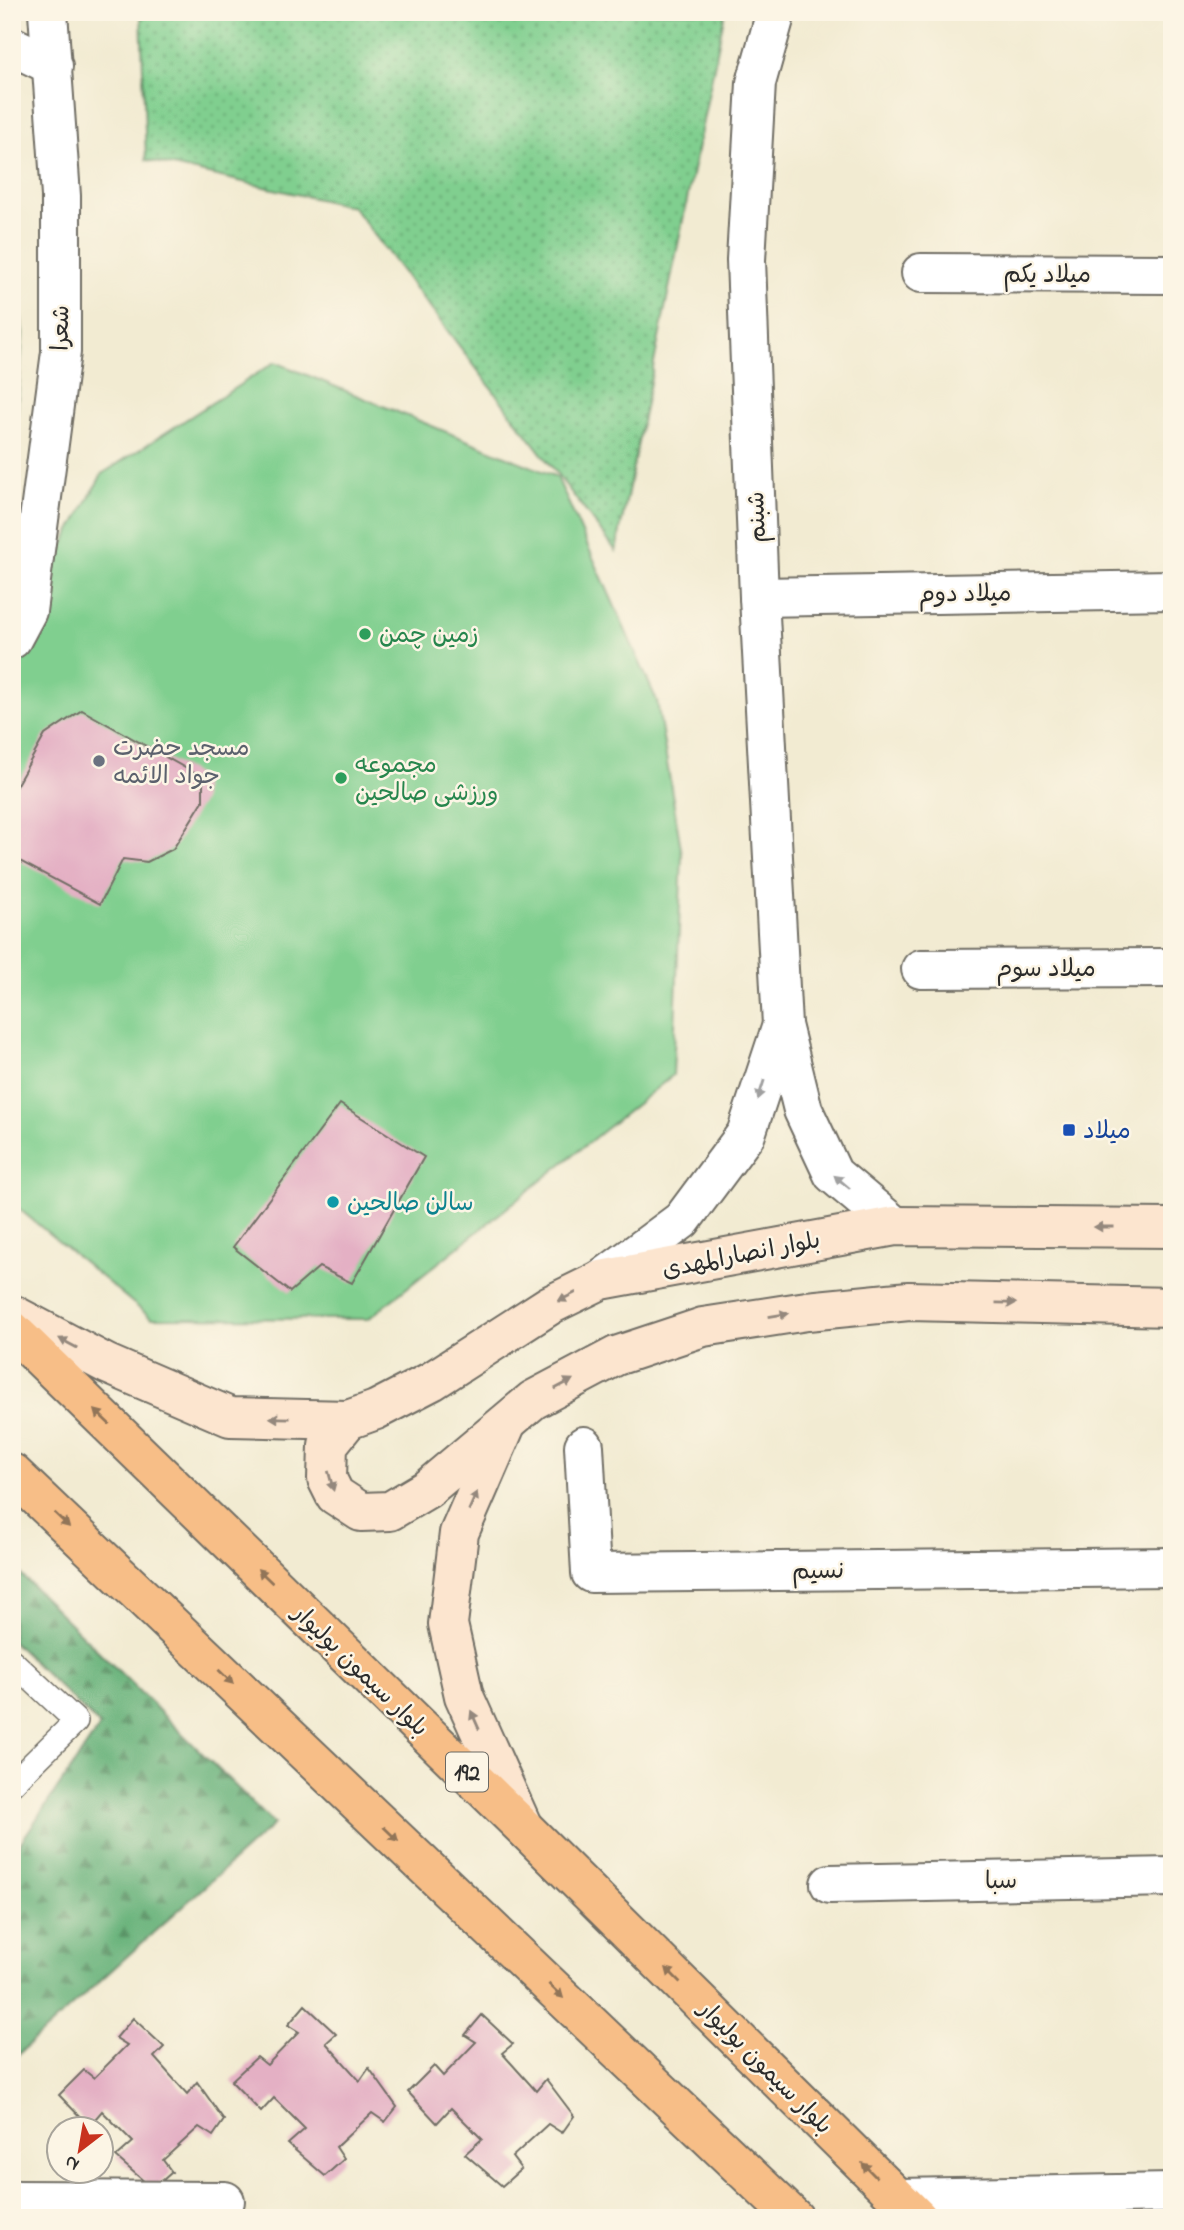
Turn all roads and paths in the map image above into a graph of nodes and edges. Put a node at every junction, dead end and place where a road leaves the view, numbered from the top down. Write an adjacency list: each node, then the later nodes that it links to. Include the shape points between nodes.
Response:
1 (48, 12): 4 (street, شعرا)
2 (776, 12): 8 (street, شبنم, via 756,83 746,260)
3 (12, 46): 4 (street)
4 (53, 66): 9 (street, شعرا, via 61,196 61,352 27,611)
5 (921, 273): 6 (street, میلاد یکم)
6 (1172, 274)
7 (1172, 590): 8 (street, میلاد دوم)
8 (759, 597): 12 (street, شبنم)
9 (12, 639)
10 (1172, 968): 11 (street, میلاد سوم)
11 (921, 969)
12 (782, 1025): 13 (street, one-way to 12, via 832,1174 803,1110); 15 (street, one-way to 15, via 746,1135 682,1220)
13 (895, 1226): 14 (main road, بلوار انصارالمهدی, one-way to 13); 15 (main road, بلوار انصارالمهدی)
14 (1172, 1228)
15 (601, 1280): 19 (main road, بلوار انصارالمهدی, one-way to 19, via 550,1306 432,1381)
16 (1172, 1307): 20 (main road, one-way to 16, via 533,1400 616,1356 703,1327 909,1301)
17 (12, 1314): 19 (main road, one-way to 17, via 230,1417 107,1364)
18 (12, 1330): 26 (main road, بلوار سیمون بولیوار / 192, one-way to 18)
19 (348, 1420): 20 (main road, one-way to 20, via 328,1446 327,1479 335,1495 361,1512 390,1511 409,1501)
20 (508, 1422): 26 (main road, one-way to 20, via 464,1696 448,1624 459,1533)
21 (584, 1446): 23 (street, نسیم, via 591,1573)
22 (12, 1473): 33 (main road, one-way to 33)
23 (1172, 1567)
24 (12, 1661): 25 (lane, via 76,1721)
25 (12, 1784)
26 (523, 1827): 32 (main road, بلوار سیمون بولیوار / 192, one-way to 26)
27 (1172, 1877): 28 (street, سبا)
28 (830, 1884)
29 (1172, 2193): 32 (street)
30 (12, 2200): 31 (street)
31 (225, 2201)
32 (908, 2208)
33 (794, 2218)

